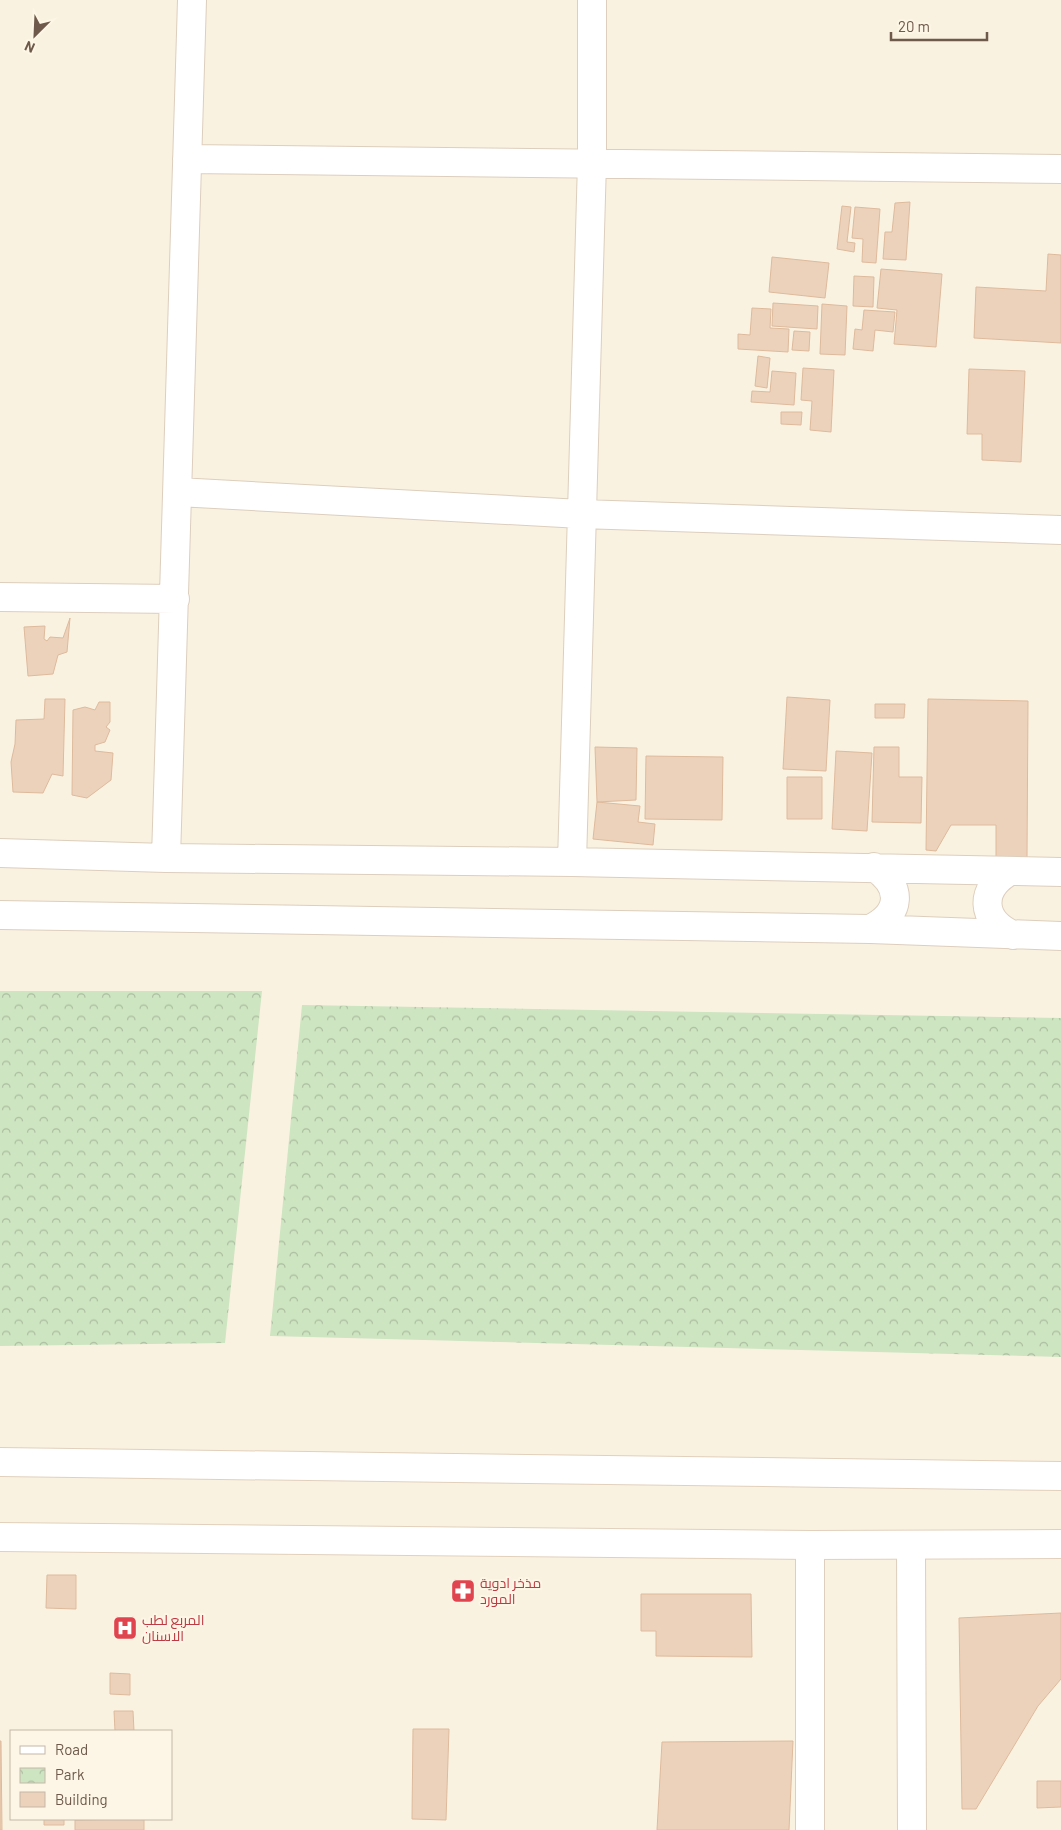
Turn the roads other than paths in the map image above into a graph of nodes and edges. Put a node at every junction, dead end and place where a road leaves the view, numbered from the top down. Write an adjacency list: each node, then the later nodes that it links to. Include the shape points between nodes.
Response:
1 (192, 0): 3 (street)
2 (592, 0): 4 (street)
3 (187, 159): 4 (street); 6 (street)
4 (592, 162): 5 (street); 7 (street)
5 (1061, 169)
6 (178, 492): 7 (street); 10 (street)
7 (581, 514): 8 (street); 13 (street)
8 (1061, 530)
9 (0, 597): 10 (street)
10 (174, 599): 12 (street)
11 (0, 853): 12 (street)
12 (166, 858): 13 (street)
13 (572, 862): 14 (street)
14 (874, 867): 15 (street); 18 (street, via 887,876 895,891 894,908 884,922)
15 (1010, 871): 16 (street); 19 (street, via 998,878 990,890 987,904 991,918 1000,929)
16 (1061, 872)
17 (0, 915): 18 (street)
18 (870, 929): 19 (street)
19 (1013, 935): 20 (street)
20 (1061, 936)
21 (0, 1462): 22 (street)
22 (1061, 1476)
23 (0, 1537): 25 (street)
24 (1061, 1544): 26 (street)
25 (810, 1545): 26 (street); 27 (street)
26 (911, 1545): 28 (street)
27 (810, 1830)
28 (912, 1830)

